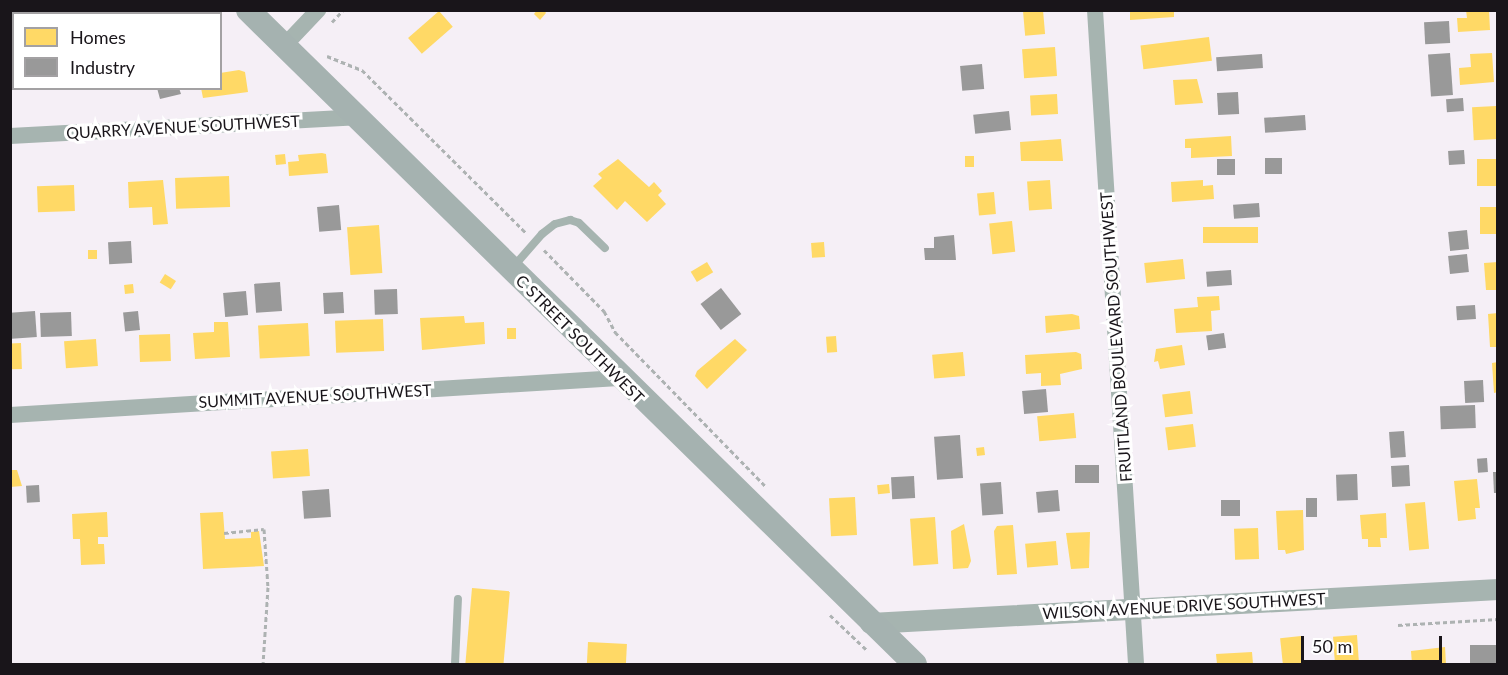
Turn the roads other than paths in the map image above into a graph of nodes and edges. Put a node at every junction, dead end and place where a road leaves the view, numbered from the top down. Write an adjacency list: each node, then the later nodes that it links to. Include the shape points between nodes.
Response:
1 (248, 10): 4 (main road, C STREET SOUTHWEST)
2 (318, 10): 4 (street)
3 (1095, 10): 13 (street, FRUITLAND BOULEVARD SOUTHWEST)
4 (284, 46): 5 (main road, C STREET SOUTHWEST)
5 (356, 117): 6 (street, QUARRY AVENUE SOUTHWEST); 8 (main road, C STREET SOUTHWEST)
6 (10, 136)
7 (605, 248): 8 (lane, via 579,223 570,220 555,224)
8 (510, 270): 9 (main road, C STREET SOUTHWEST)
9 (619, 378): 10 (street, SUMMIT AVENUE SOUTHWEST); 14 (main road, C STREET SOUTHWEST)
10 (10, 415)
11 (1497, 589): 13 (street, WILSON AVENUE DRIVE SOUTHWEST)
12 (458, 599): 15 (lane)
13 (1134, 609): 14 (street, WILSON AVENUE DRIVE SOUTHWEST); 17 (street, FRUITLAND BOULEVARD SOUTHWEST)
14 (870, 623): 16 (main road, C STREET SOUTHWEST)
15 (455, 664)
16 (915, 664)
17 (1137, 664)

